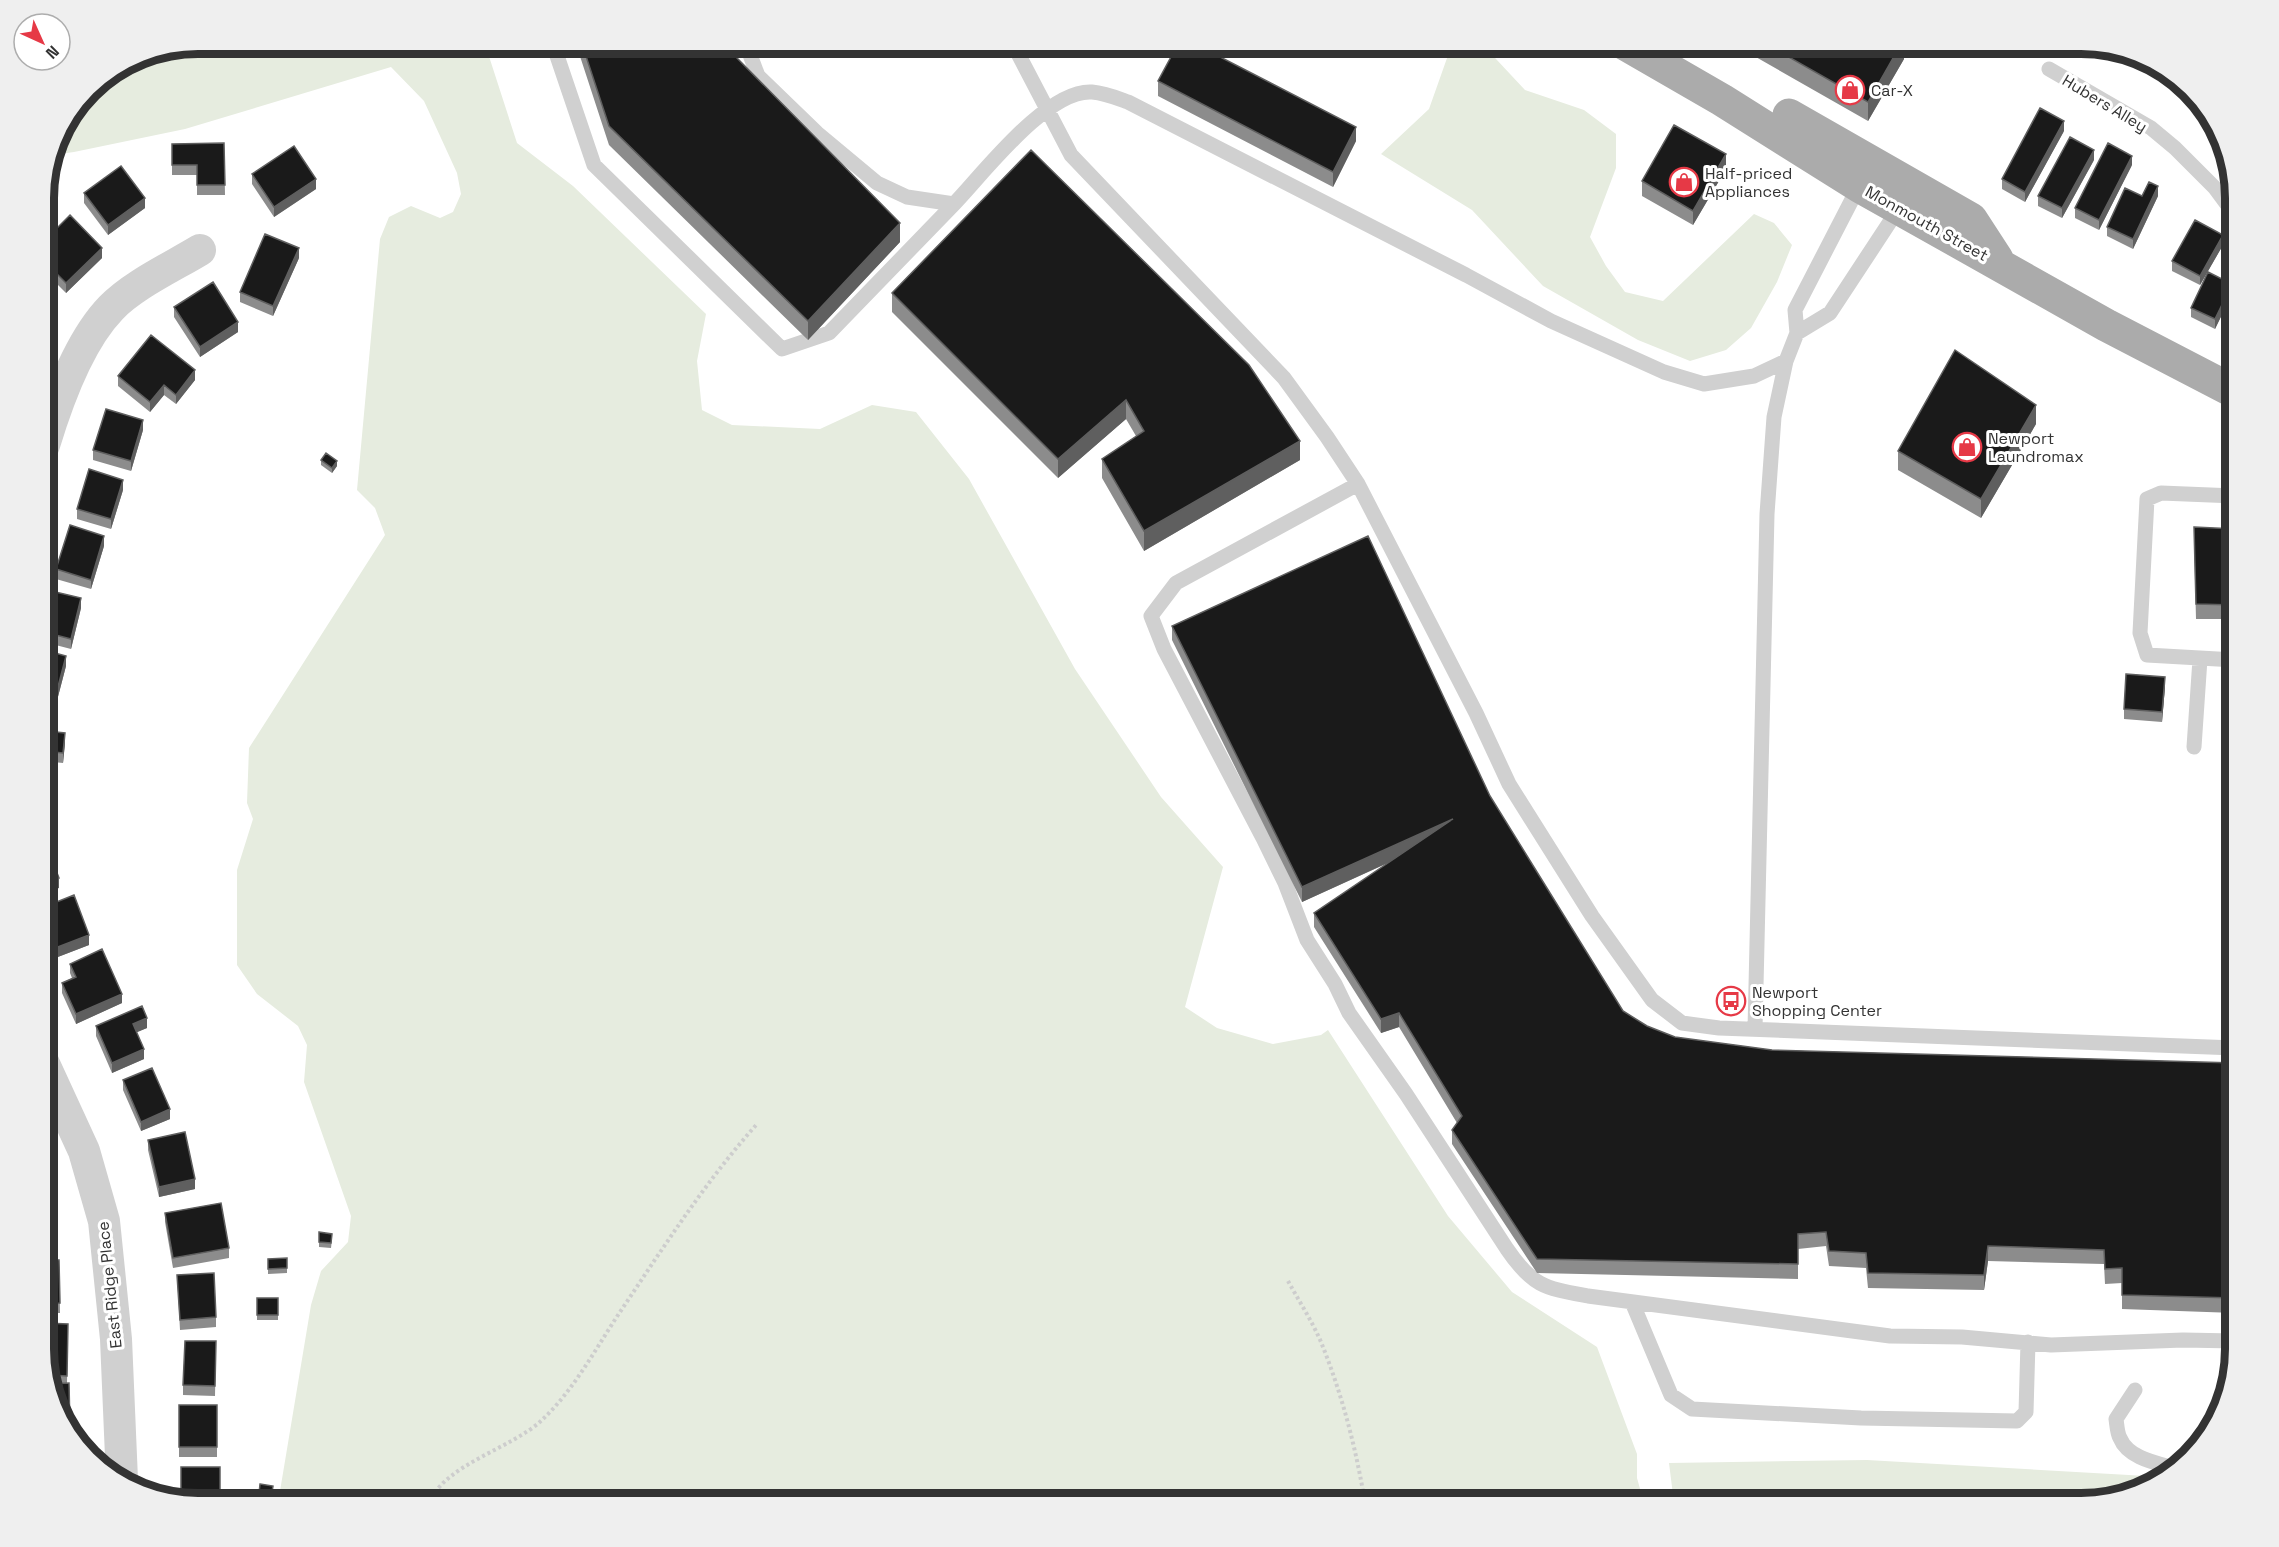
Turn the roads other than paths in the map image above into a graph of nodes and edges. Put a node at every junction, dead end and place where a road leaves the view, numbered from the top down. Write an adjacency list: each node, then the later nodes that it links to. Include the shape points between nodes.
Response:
1 (556, 54): 10 (lane, via 594,165 782,349 829,333)
2 (750, 54): 10 (lane, via 758,76 817,133 878,183 907,197)
3 (1019, 54): 7 (lane)
4 (1642, 54): 6 (main road, Monmouth Street)
5 (2049, 69): 9 (lane, Hubers Alley, via 2151,128)
6 (1722, 100): 8 (main road, Monmouth Street); 13 (main road, via 1762,100 1971,219)
7 (1049, 108): 10 (lane, via 1009,143); 15 (lane, via 1091,92 1128,102 1466,275 1517,305 1665,372 1704,384 1754,376); 18 (lane, via 1071,155 1284,378)
8 (1859, 186): 11 (main road, Monmouth Street); 14 (lane, via 1796,310)
9 (2225, 202)
10 (954, 204)
11 (1899, 208): 13 (main road, Monmouth Street); 14 (lane, via 1830,313)
12 (200, 250): 17 (street, via 112,307 92,331)
13 (2000, 264): 16 (main road, Monmouth Street)
14 (1797, 333): 15 (lane)
15 (1786, 361): 23 (lane, via 1774,417 1767,514)
16 (2225, 387)
17 (54, 413)
18 (1358, 484): 23 (lane, via 1509,784 1592,916 1652,1000 1682,1023); 26 (lane, via 1176,583 1151,616 1164,650 1281,874 1307,940 1349,1013 1507,1249 1533,1279 1550,1289)
19 (2225, 496): 20 (lane, via 2161,493 2147,499 2140,633 2146,655)
20 (2200, 659): 21 (lane); 22 (lane)
21 (2225, 660)
22 (2194, 747)
23 (1755, 1029): 24 (lane)
24 (2225, 1048)
25 (54, 1086): 31 (street, East Ridge Place, via 84,1151 104,1221 116,1339)
26 (1632, 1302): 28 (lane, via 1851,1332); 28 (lane, via 1671,1395 1692,1410 2017,1421 2026,1412)
27 (2225, 1341): 28 (lane, via 2051,1345)
28 (2028, 1342)
29 (2135, 1390): 30 (lane, via 2116,1419 2120,1440 2144,1459)
30 (2166, 1465)
31 (122, 1471)

